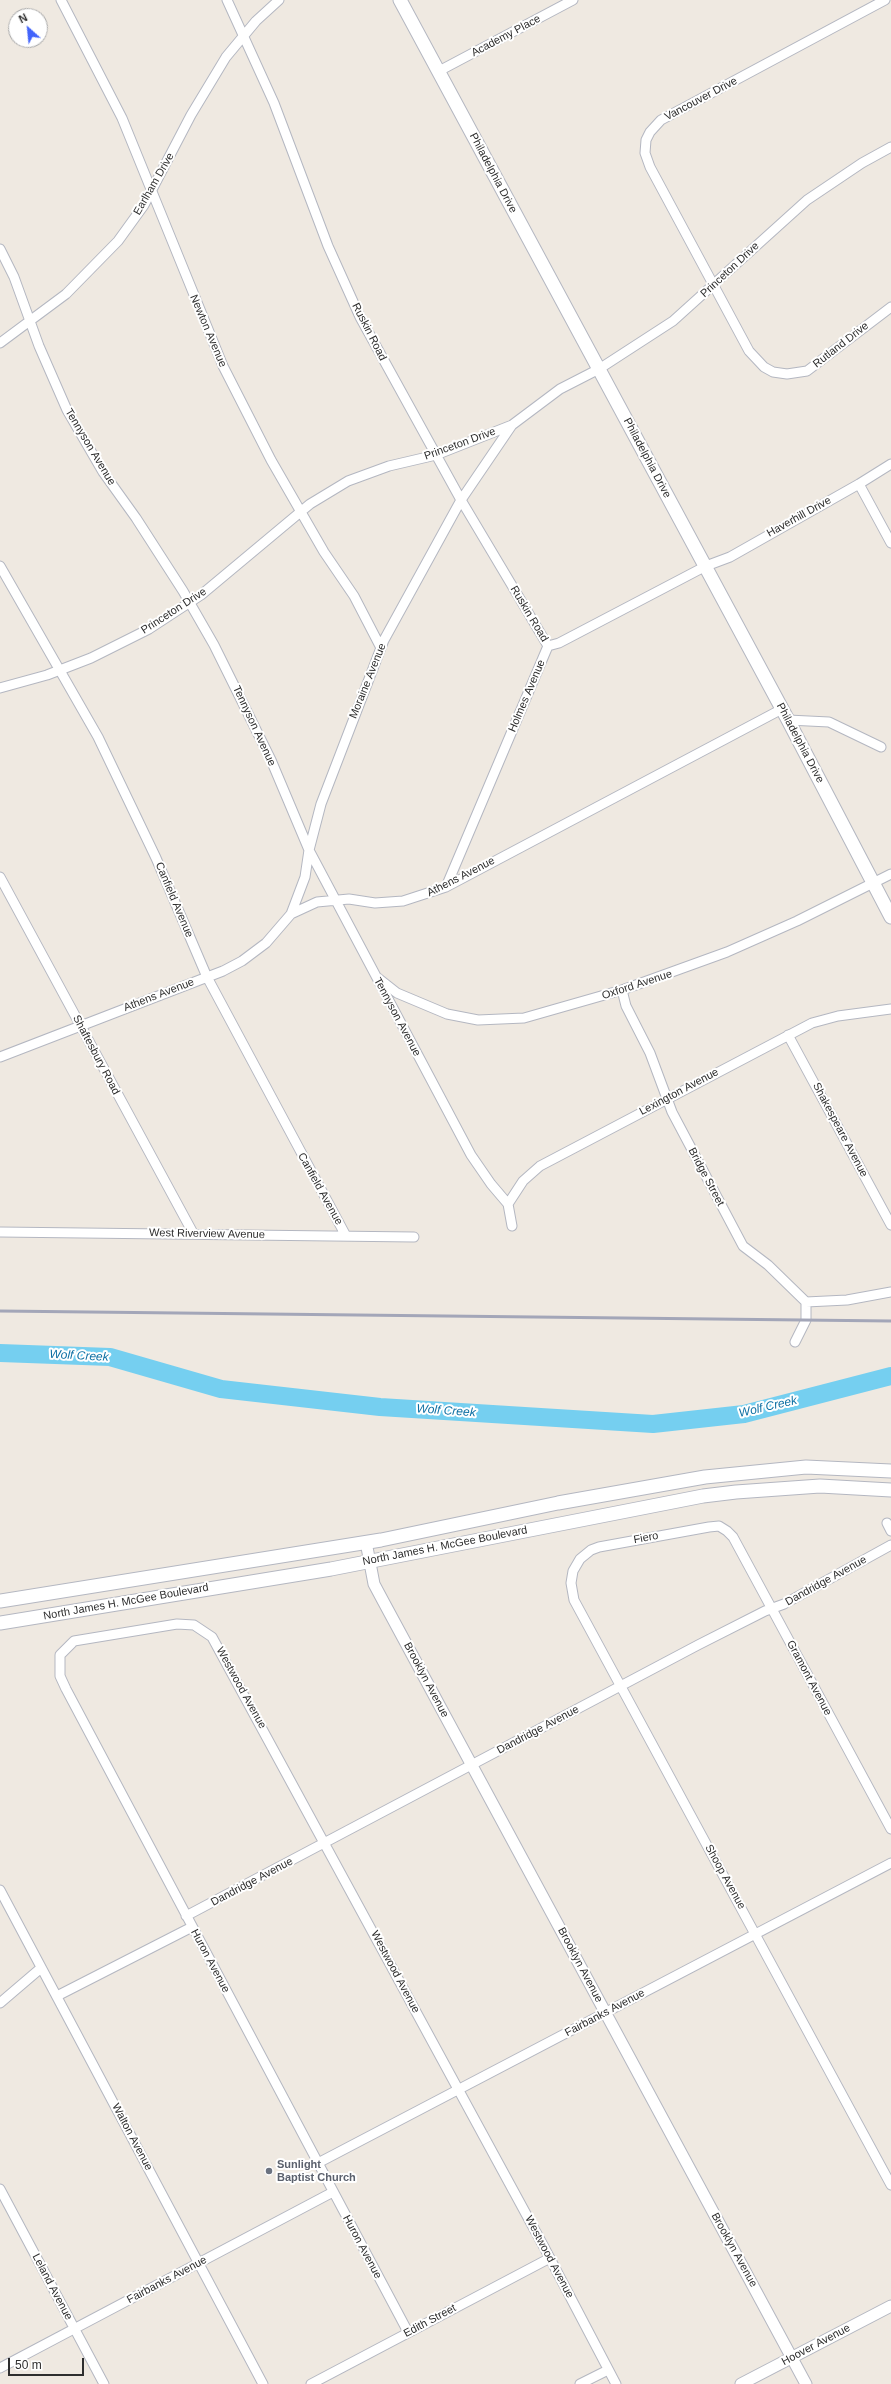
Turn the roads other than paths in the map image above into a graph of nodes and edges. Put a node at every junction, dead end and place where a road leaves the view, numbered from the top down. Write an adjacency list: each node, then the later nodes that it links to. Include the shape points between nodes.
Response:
1 (61, 0): 10 (street, Newton Avenue, via 122,118)
2 (227, 0): 7 (street, Ruskin Road)
3 (278, 0): 7 (street, Earlham Drive)
4 (400, 0): 8 (main road, Philadelphia Drive)
5 (574, 0): 8 (street, Academy Place)
6 (885, 0): 12 (street, Vancouver Drive, via 661,120 650,132 646,140 647,161)
7 (244, 35): 10 (street, Earlham Drive, via 208,85); 18 (street, Ruskin Road, via 274,103 316,216 344,282 378,352)
8 (439, 71): 16 (main road, Philadelphia Drive)
9 (891, 147): 12 (street, Princeton Drive, via 862,162 807,200)
10 (152, 191): 14 (street, Earlham Drive, via 118,241 91,270 66,294); 22 (street, Newton Avenue, via 223,366 256,433)
11 (0, 249): 14 (street, Tennyson Avenue, via 14,276)
12 (714, 286): 13 (street, Rutland Drive, via 755,359 774,372 787,374 800,373 812,368); 16 (street, Princeton Drive, via 661,330)
13 (891, 307)
14 (30, 322): 15 (street, Earlham Drive); 26 (street, Tennyson Avenue, via 55,385 81,435)
15 (0, 343)
16 (599, 369): 17 (street, Princeton Drive, via 560,389); 25 (main road, Philadelphia Drive)
17 (512, 426): 18 (street, Princeton Drive); 21 (street, Moraine Avenue)
18 (436, 455): 21 (street, Ruskin Road); 22 (street, Princeton Drive, via 363,474 331,490)
19 (891, 464): 20 (street, Haverhill Drive)
20 (859, 484): 23 (street); 25 (street, Haverhill Drive, via 730,557)
21 (461, 500): 27 (street, Ruskin Road); 28 (street, Moraine Avenue)
22 (300, 512): 26 (street, Princeton Drive); 28 (street, Newton Avenue, via 354,596)
23 (891, 543)
24 (0, 566): 29 (street, Canfield Avenue)
25 (706, 566): 27 (street, Holmes Avenue, via 559,643); 31 (main road, Philadelphia Drive)
26 (190, 602): 29 (street, Princeton Drive, via 117,646); 33 (street, Tennyson Avenue, via 233,681 271,760)
27 (548, 646): 37 (street, Holmes Avenue)
28 (381, 648): 33 (street, Moraine Avenue, via 326,790)
29 (60, 669): 30 (street, Princeton Drive); 42 (street, Canfield Avenue, via 130,802)
30 (0, 688)
31 (785, 715): 32 (street, via 829,722); 36 (main road, Philadelphia Drive); 37 (street, Athens Avenue)
32 (881, 747)
33 (309, 850): 38 (street, Tennyson Avenue); 39 (street, Moraine Avenue, via 305,877)
34 (891, 874): 36 (street, Oxford Avenue)
35 (0, 877): 45 (street, Shaftesbury Road)
36 (873, 883): 40 (main road, Philadelphia Drive); 43 (street, Oxford Avenue, via 758,939)
37 (446, 887): 38 (street, Athens Avenue, via 389,903)
38 (336, 900): 39 (street, Athens Avenue, via 317,902); 41 (street, Tennyson Avenue)
39 (291, 914): 42 (street, Athens Avenue, via 266,943 252,954)
40 (891, 918)
41 (376, 976): 43 (street, Oxford Avenue, via 397,993 430,1008 478,1020 504,1021 524,1018); 49 (street, Tennyson Avenue, via 471,1155)
42 (207, 977): 45 (street, Athens Avenue); 54 (street, Canfield Avenue)
43 (622, 990): 48 (street, Bridge Street, via 626,1006 650,1053)
44 (891, 1008): 46 (street, Lexington Avenue, via 838,1016 812,1023)
45 (80, 1025): 47 (street, Athens Avenue); 53 (street, Shaftesbury Road)
46 (788, 1035): 48 (street, Lexington Avenue); 50 (street, Shakespeare Avenue)
47 (0, 1057)
48 (668, 1098): 49 (street, Lexington Avenue, via 540,1166 523,1181); 57 (street, Bridge Street, via 672,1112 743,1246 768,1265)
49 (508, 1204): 51 (street)
50 (891, 1225)
51 (512, 1226)
52 (0, 1232): 53 (street, West Riverview Avenue)
53 (193, 1233): 54 (street, West Riverview Avenue)
54 (346, 1236): 55 (street, West Riverview Avenue)
55 (414, 1236)
56 (891, 1292): 57 (street, via 847,1300)
57 (806, 1302): 58 (street, via 806,1320)
58 (795, 1342)
59 (891, 1471): 62 (main road, North James H. McGee Boulevard, via 806,1466 705,1477)
60 (891, 1490): 64 (main road, North James H. McGee Boulevard, via 820,1486 736,1492 624,1513 588,1517 500,1537)
61 (724, 1529): 65 (street, Fiero, via 719,1526 709,1527 599,1547 584,1555); 67 (street, Gramont Avenue, via 732,1537)
62 (366, 1542): 64 (street, Brooklyn Avenue); 66 (main road, North James H. McGee Boulevard)
63 (891, 1545): 67 (street, Dandridge Avenue)
64 (370, 1561): 68 (main road, North James H. McGee Boulevard, via 139,1602); 71 (street, Brooklyn Avenue, via 374,1584)
65 (575, 1566): 70 (street, Shoop Avenue, via 571,1583 574,1600)
66 (0, 1601)
67 (772, 1609): 70 (street, Dandridge Avenue); 72 (street, Gramont Avenue)
68 (0, 1623)
69 (132, 1631): 73 (street, Westwood Avenue, via 184,1624 194,1625 212,1637); 76 (street, Huron Avenue, via 74,1641 60,1655 60,1676)
70 (621, 1687): 71 (street, Dandridge Avenue); 78 (street, Shoop Avenue)
71 (472, 1765): 73 (street, Dandridge Avenue); 82 (street, Brooklyn Avenue)
72 (891, 1829)
73 (325, 1843): 76 (street, Dandridge Avenue); 83 (street, Westwood Avenue)
74 (891, 1863): 78 (street, Fairbanks Avenue)
75 (0, 1890): 79 (street, Walton Avenue)
76 (186, 1916): 77 (street, Huron Avenue)
77 (192, 1927): 80 (street); 84 (street, Huron Avenue)
78 (756, 1934): 82 (street, Fairbanks Avenue); 85 (street, Shoop Avenue)
79 (42, 1968): 80 (street, Walton Avenue); 81 (street)
80 (57, 1996): 89 (street, Walton Avenue)
81 (0, 2003)
82 (605, 2013): 83 (street, Fairbanks Avenue); 93 (street, Brooklyn Avenue)
83 (459, 2090): 84 (street, Fairbanks Avenue); 88 (street, Westwood Avenue)
84 (318, 2163): 87 (street, Huron Avenue)
85 (891, 2185)
86 (0, 2189): 91 (street, Leland Avenue)
87 (333, 2192): 89 (street, Fairbanks Avenue); 92 (street, Huron Avenue)
88 (550, 2258): 92 (street, Edith Street); 95 (street, Westwood Avenue)
89 (199, 2263): 91 (street, Fairbanks Avenue); 97 (street, Walton Avenue)
90 (891, 2306): 93 (street, Hoover Avenue)
91 (74, 2329): 94 (street, Fairbanks Avenue); 96 (street, Leland Avenue)
92 (408, 2332): 98 (street, Edith Street)
93 (792, 2358): 101 (street, Hoover Avenue); 102 (street, Brooklyn Avenue)
94 (0, 2368)
95 (608, 2370): 99 (street); 100 (street, Westwood Avenue)
96 (104, 2384)
97 (263, 2384)
98 (311, 2384)
99 (580, 2384)
100 (616, 2384)
101 (741, 2384)
102 (806, 2384)

